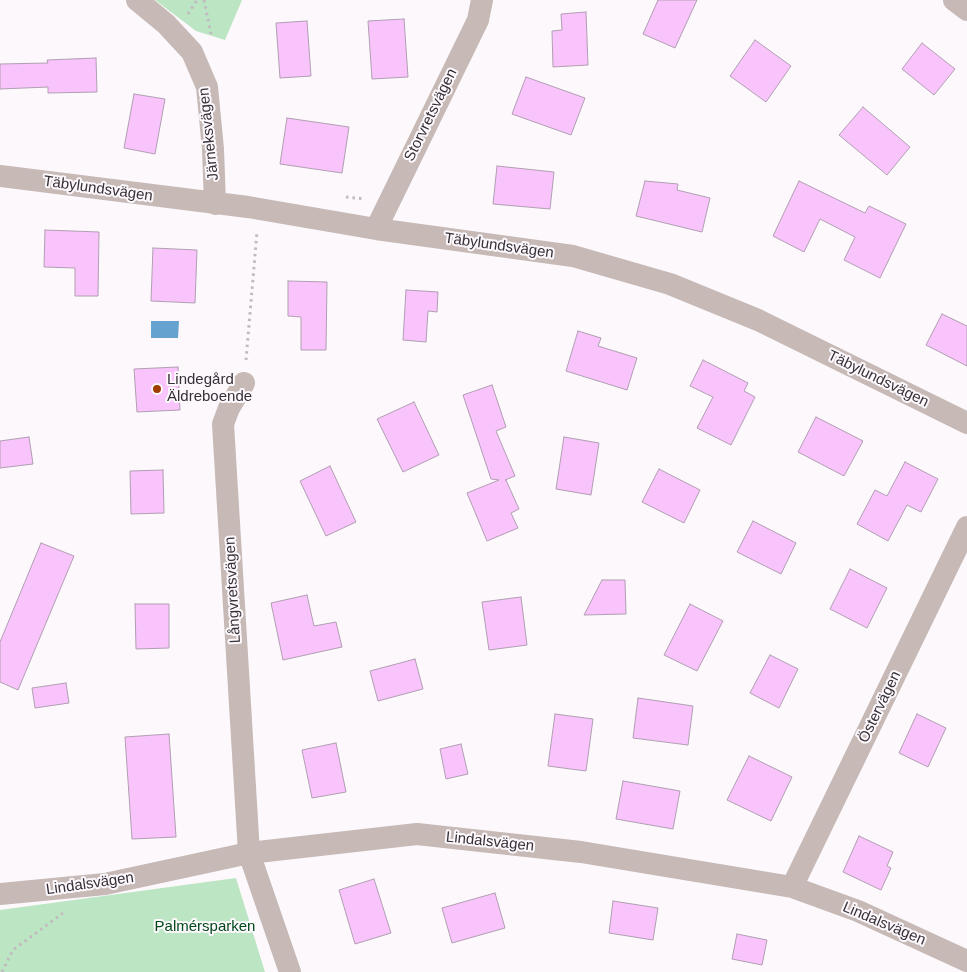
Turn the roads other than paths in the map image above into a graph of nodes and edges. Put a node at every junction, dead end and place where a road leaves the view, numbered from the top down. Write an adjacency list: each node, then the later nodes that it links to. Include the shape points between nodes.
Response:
1 (137, 0): 6 (street, Järneksvägen, via 192,52 207,86)
2 (482, 0): 7 (street, Storvretsvägen, via 478,20)
3 (954, 0): 4 (street)
4 (967, 10)
5 (0, 176): 6 (street, Täbylundsvägen)
6 (215, 204): 7 (street, Täbylundsvägen)
7 (376, 229): 9 (street, Täbylundsvägen, via 573,256 670,284 758,320)
8 (244, 384): 11 (street, Långvretsvägen, via 223,424)
9 (967, 423)
10 (967, 527): 12 (street, Östervägen)
11 (249, 853): 12 (street, Lindalsvägen, via 417,834 581,852); 13 (street, Lindalsvägen, via 105,884); 15 (street, Långvretsvägen)
12 (792, 887): 14 (street, Lindalsvägen, via 858,911)
13 (0, 894)
14 (967, 961)
15 (290, 972)

